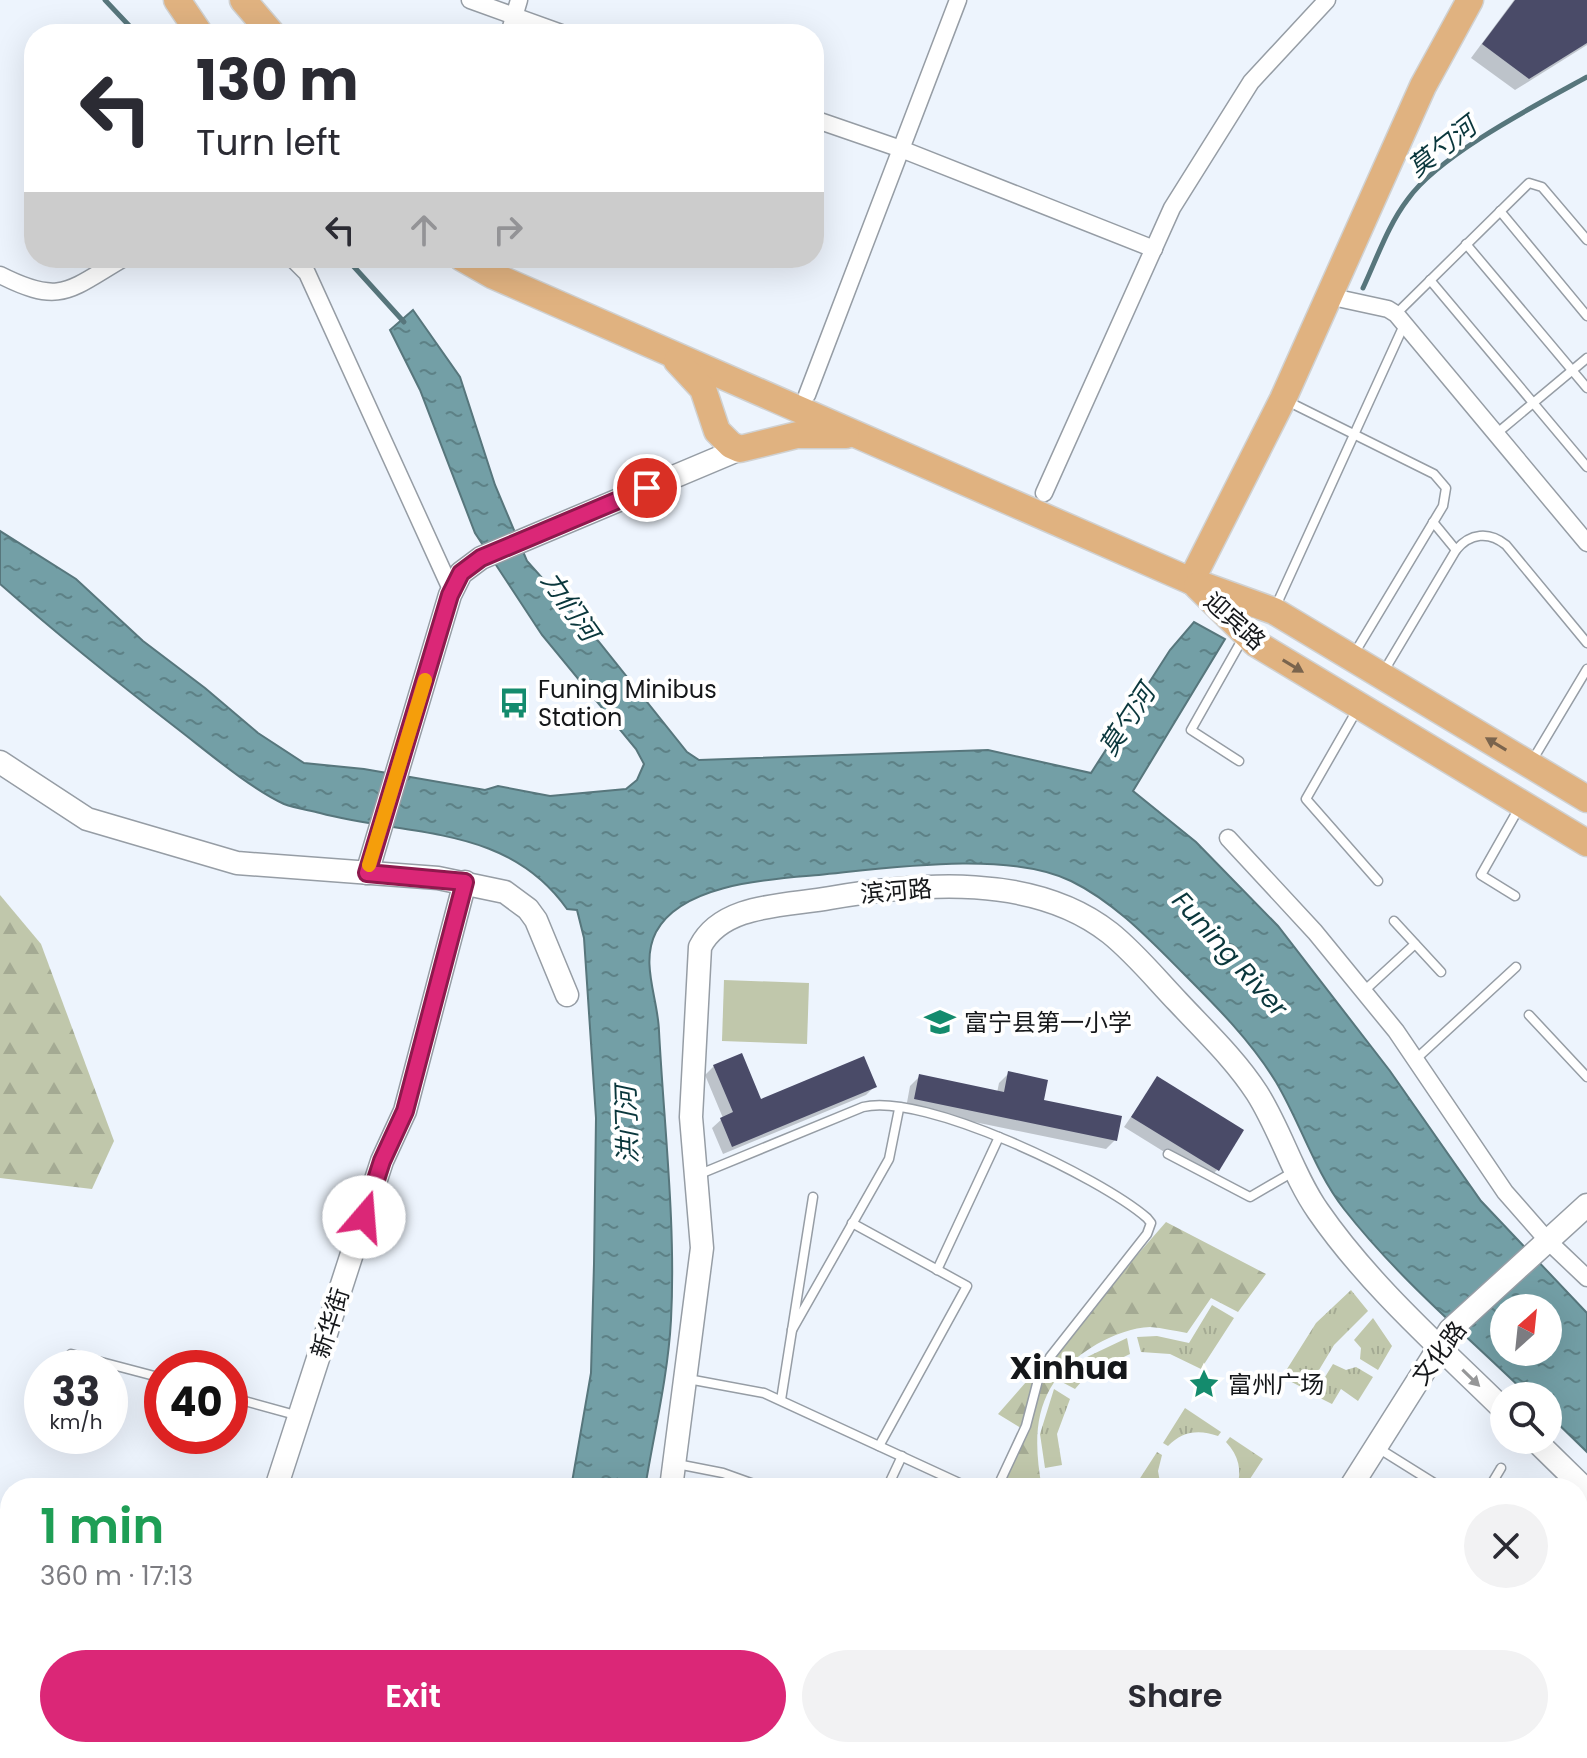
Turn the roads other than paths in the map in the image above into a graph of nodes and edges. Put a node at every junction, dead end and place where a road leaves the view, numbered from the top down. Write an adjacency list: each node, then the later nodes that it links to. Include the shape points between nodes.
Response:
1 (177, 0): 9 (main road)
2 (243, 0): 10 (main road)
3 (470, 0): 8 (street)
4 (519, 0): 8 (street)
5 (958, 0): 14 (street)
6 (1327, 0): 18 (street, via 1251,82 1172,208)
7 (1470, 0): 24 (main road, via 1423,86)
8 (514, 17): 11 (street); 12 (street)
9 (193, 24)
10 (263, 24)
11 (512, 24)
12 (535, 24)
13 (824, 122): 14 (street)
14 (901, 149): 18 (street); 32 (street)
15 (1500, 211): 16 (lane, via 1526,186 1538,184); 17 (lane); 25 (lane)
16 (1587, 240)
17 (1466, 244): 23 (lane); 29 (lane)
18 (1154, 249): 44 (street)
19 (107, 268): 22 (street, via 64,293 36,291)
20 (302, 268): 49 (street)
21 (484, 268): 27 (main road)
22 (0, 275)
23 (1430, 280): 26 (lane); 35 (lane)
24 (1328, 296): 26 (street, via 1388,309); 33 (main road)
25 (1587, 316)
26 (1400, 320): 37 (lane); 38 (street)
27 (657, 347): 30 (main road); 36 (main road, via 697,380)
28 (1587, 358): 29 (lane)
29 (1572, 370): 31 (lane); 35 (lane)
30 (739, 382): 34 (main road); 36 (main road, via 717,402)
31 (1587, 388)
32 (807, 395)
33 (1283, 399): 37 (lane); 48 (main road)
34 (781, 401): 39 (main road, via 784,420); 40 (main road)
35 (1534, 403): 38 (lane); 43 (lane)
36 (715, 421): 41 (main road, via 723,439); 42 (street, via 714,446)
37 (1354, 434): 45 (lane, via 1439,477 1447,494); 50 (lane)
38 (1496, 434): 46 (street)
39 (776, 438): 40 (main road); 41 (main road)
40 (865, 438): 48 (main road)
41 (740, 449): 42 (street)
42 (702, 465): 64 (street, via 481,558 461,573)
43 (1587, 467)
44 (1044, 493)
45 (1433, 522): 47 (lane); 53 (lane)
46 (1587, 543)
47 (1456, 550): 52 (lane, via 1479,535 1500,540); 55 (lane)
48 (1191, 581): 50 (main road, 迎宾路); 51 (main road, 迎宾路)
49 (450, 587)
50 (1274, 611): 53 (main road, 迎宾路)
51 (1246, 634): 56 (main road, 迎宾路, one-way to 56); 57 (lane, via 1191,730)
52 (1587, 643)
53 (1352, 658): 55 (main road, 迎宾路)
54 (1587, 669): 59 (lane)
55 (1381, 675): 59 (main road, 迎宾路, one-way to 55)
56 (1359, 706): 61 (main road, 迎宾路); 65 (lane, via 1306,799)
57 (1239, 761)
58 (0, 762): 64 (street, via 87,819 155,841 237,863)
59 (1530, 765): 60 (main road, 迎宾路)
60 (1587, 799)
61 (1522, 804): 63 (main road, 迎宾路); 67 (lane, via 1481,875)
62 (1228, 838): 72 (street)
63 (1586, 840)
64 (367, 873): 66 (street)
65 (1378, 881)
66 (465, 882): 73 (street, via 505,892 528,909 547,940); 94 (street, 新华街, via 405,1111 382,1161)
67 (1515, 896)
68 (1394, 921): 69 (lane)
69 (1415, 944): 71 (lane); 72 (lane)
70 (1516, 967): 75 (lane)
71 (1441, 972)
72 (1364, 991): 75 (street)
73 (567, 995)
74 (1529, 1015): 76 (lane)
75 (1416, 1059): 85 (street, via 1499,1183)
76 (1587, 1077)
77 (899, 1109): 78 (lane); 81 (lane, via 863,1107); 84 (lane, via 892,1153)
78 (999, 1137): 86 (lane); 106 (lane, via 1051,1158 1151,1223 1050,1357)
79 (1168, 1154): 80 (lane, via 1250,1197)
80 (1295, 1171): 81 (street, 滨河路, via 1263,1102 1237,1065 1109,933 1045,900 993,890 924,887 739,914 709,932 697,955); 89 (street, 滨河路, via 1344,1245)
81 (694, 1176): 90 (street, 滨河路, via 702,1248)
82 (813, 1197): 88 (lane)
83 (1587, 1205): 85 (street, 文化路)
84 (852, 1223): 86 (lane); 88 (lane)
85 (1548, 1241): 87 (street); 89 (street, 文化路)
86 (937, 1270): 95 (lane, via 967,1286)
87 (1587, 1278)
88 (792, 1330): 92 (lane)
89 (1439, 1346): 91 (street, 滨河路, one-way to 91); 96 (street, 文化路)
90 (687, 1378): 92 (lane); 99 (street, 滨河路)
91 (1490, 1396)
92 (781, 1400): 95 (lane)
93 (248, 1402): 94 (lane)
94 (299, 1416): 101 (street, 新华街)
95 (879, 1446): 98 (lane)
96 (1375, 1447): 107 (street, 文化路); 108 (lane)
97 (1544, 1454): 110 (street)
98 (902, 1456): 104 (lane); 105 (lane)
99 (675, 1463): 102 (street, 滨河路); 103 (lane)
100 (1501, 1468): 109 (lane)
101 (279, 1478)
102 (673, 1478)
103 (737, 1478)
104 (892, 1478)
105 (949, 1478)
106 (1002, 1478)
107 (1356, 1478)
108 (1426, 1478)
109 (1495, 1478)
110 (1560, 1478)

